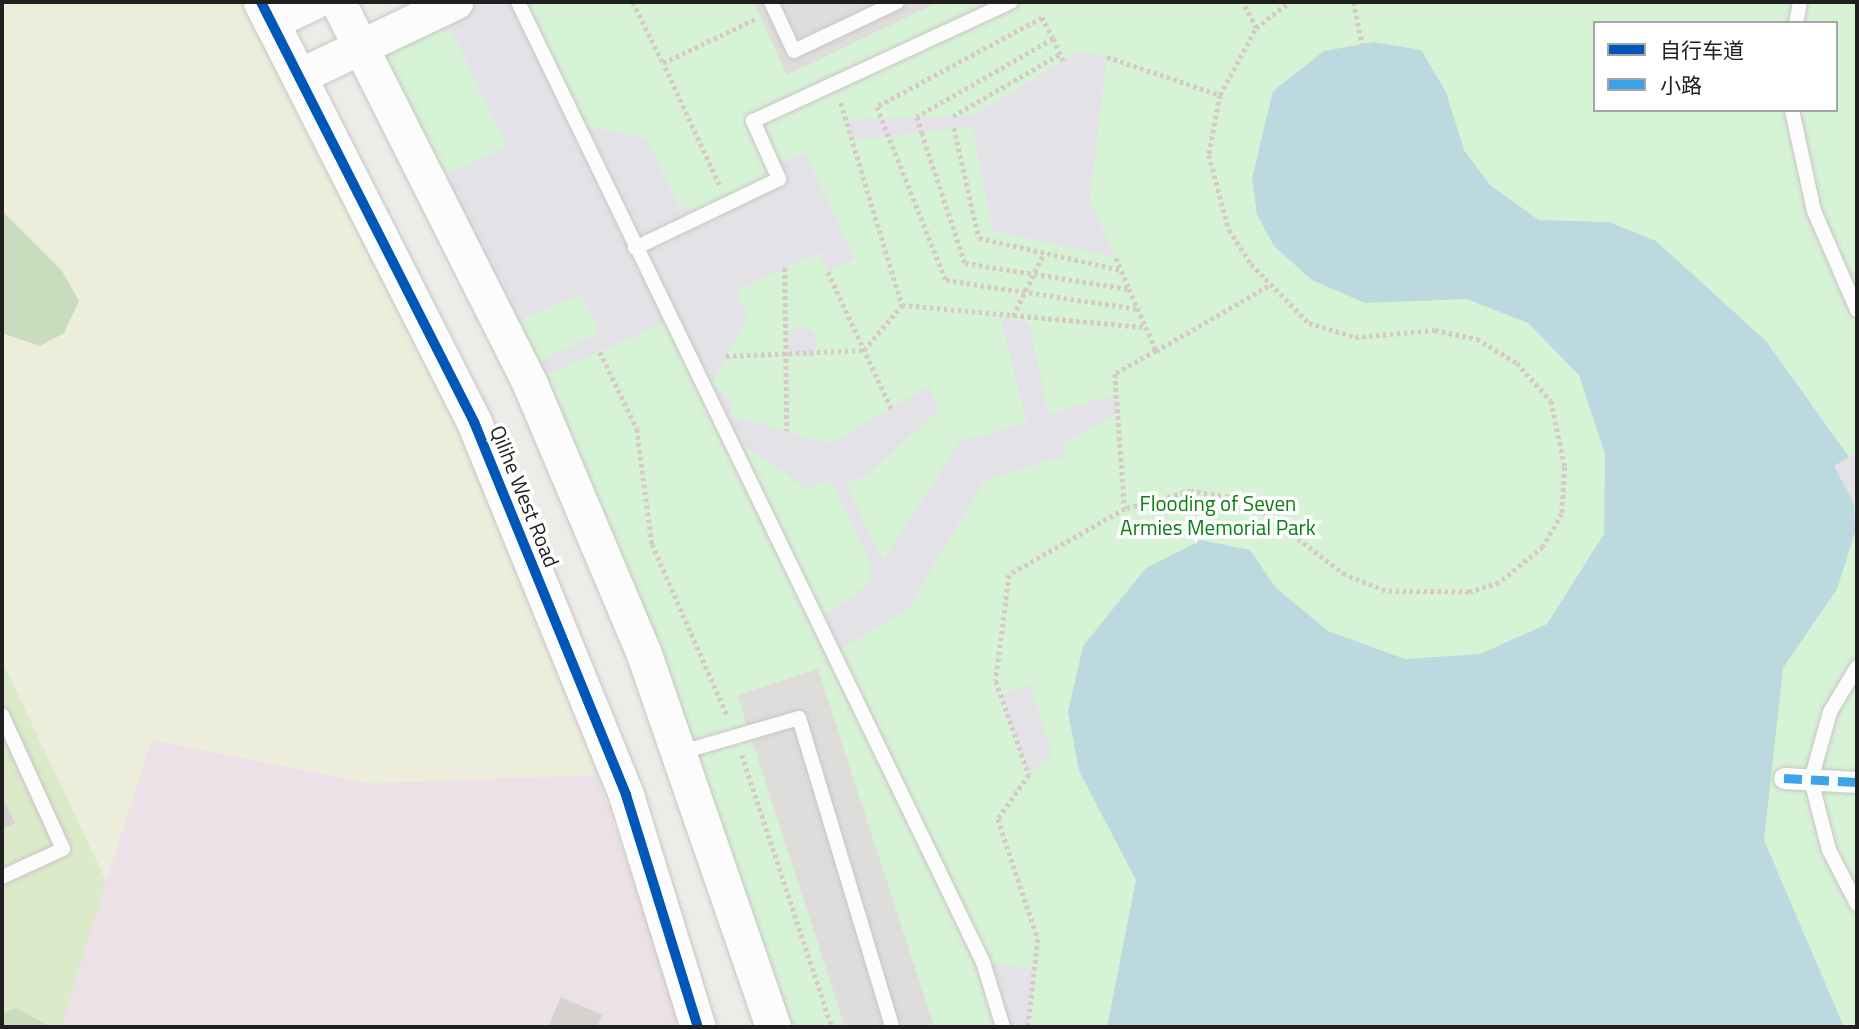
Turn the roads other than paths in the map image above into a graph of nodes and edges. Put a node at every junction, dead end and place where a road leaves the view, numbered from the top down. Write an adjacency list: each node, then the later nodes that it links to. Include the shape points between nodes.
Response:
1 (313, 2): 9 (street)
2 (338, 2): 11 (street)
3 (456, 2): 11 (street)
4 (518, 2): 14 (lane)
5 (897, 2): 8 (lane, via 794,51)
6 (1011, 2): 14 (lane, via 753,121 779,179)
7 (1800, 2): 10 (lane)
8 (773, 6)
9 (266, 12): 12 (street, Qilihe West Road)
10 (1796, 21)
11 (362, 47): 12 (street); 18 (street, via 517,353 644,654)
12 (299, 76): 24 (street, Qilihe West Road, via 474,422 626,795)
13 (1793, 112): 15 (lane, via 1814,211)
14 (635, 248): 27 (lane, via 983,962)
15 (1857, 310)
16 (1857, 667): 20 (lane, via 1830,712)
17 (2, 715): 22 (lane, via 63,849)
18 (679, 753): 25 (street); 26 (lane, via 799,718)
19 (1784, 778): 20 (street)
20 (1811, 779): 21 (street); 23 (lane, via 1829,850)
21 (1857, 782)
22 (2, 877)
23 (1857, 904)
24 (698, 1027)
25 (773, 1027)
26 (892, 1027)
27 (1003, 1027)

